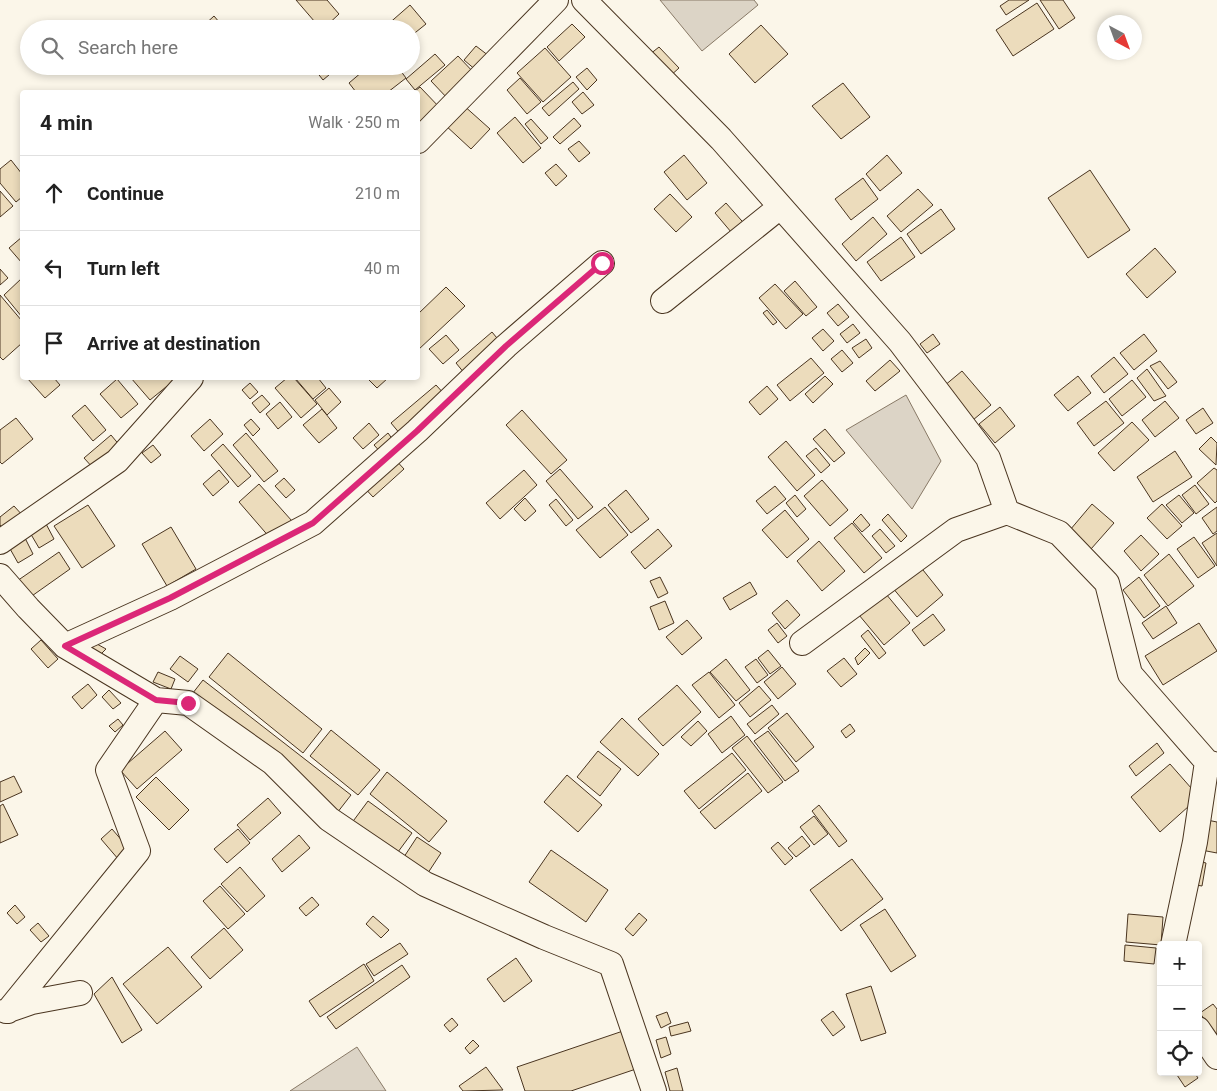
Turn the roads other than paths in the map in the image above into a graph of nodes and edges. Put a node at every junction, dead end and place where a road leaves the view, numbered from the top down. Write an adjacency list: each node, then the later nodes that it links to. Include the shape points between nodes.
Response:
1 (556, 0): 3 (street)
2 (584, 0): 4 (street, via 721,139)
3 (420, 139)
4 (780, 207): 6 (street); 8 (street, via 900,342 988,458)
5 (602, 263): 12 (street, via 506,346 313,523 170,598)
6 (663, 301)
7 (189, 380): 9 (street, via 120,458)
8 (1007, 512): 11 (street, via 956,530); 14 (street, via 1058,533 1107,583 1130,674)
9 (0, 542)
10 (0, 576): 12 (street)
11 (802, 643)
12 (65, 646): 13 (street)
13 (156, 700): 17 (street, via 108,770 138,851); 20 (street, via 188,703 273,764 329,819 425,884 611,964)
14 (1212, 763): 15 (street)
15 (1174, 941)
16 (80, 993): 17 (street, via 32,1002)
17 (4, 1012)
18 (1199, 1031): 19 (street)
19 (1217, 1056)
20 (654, 1091)

